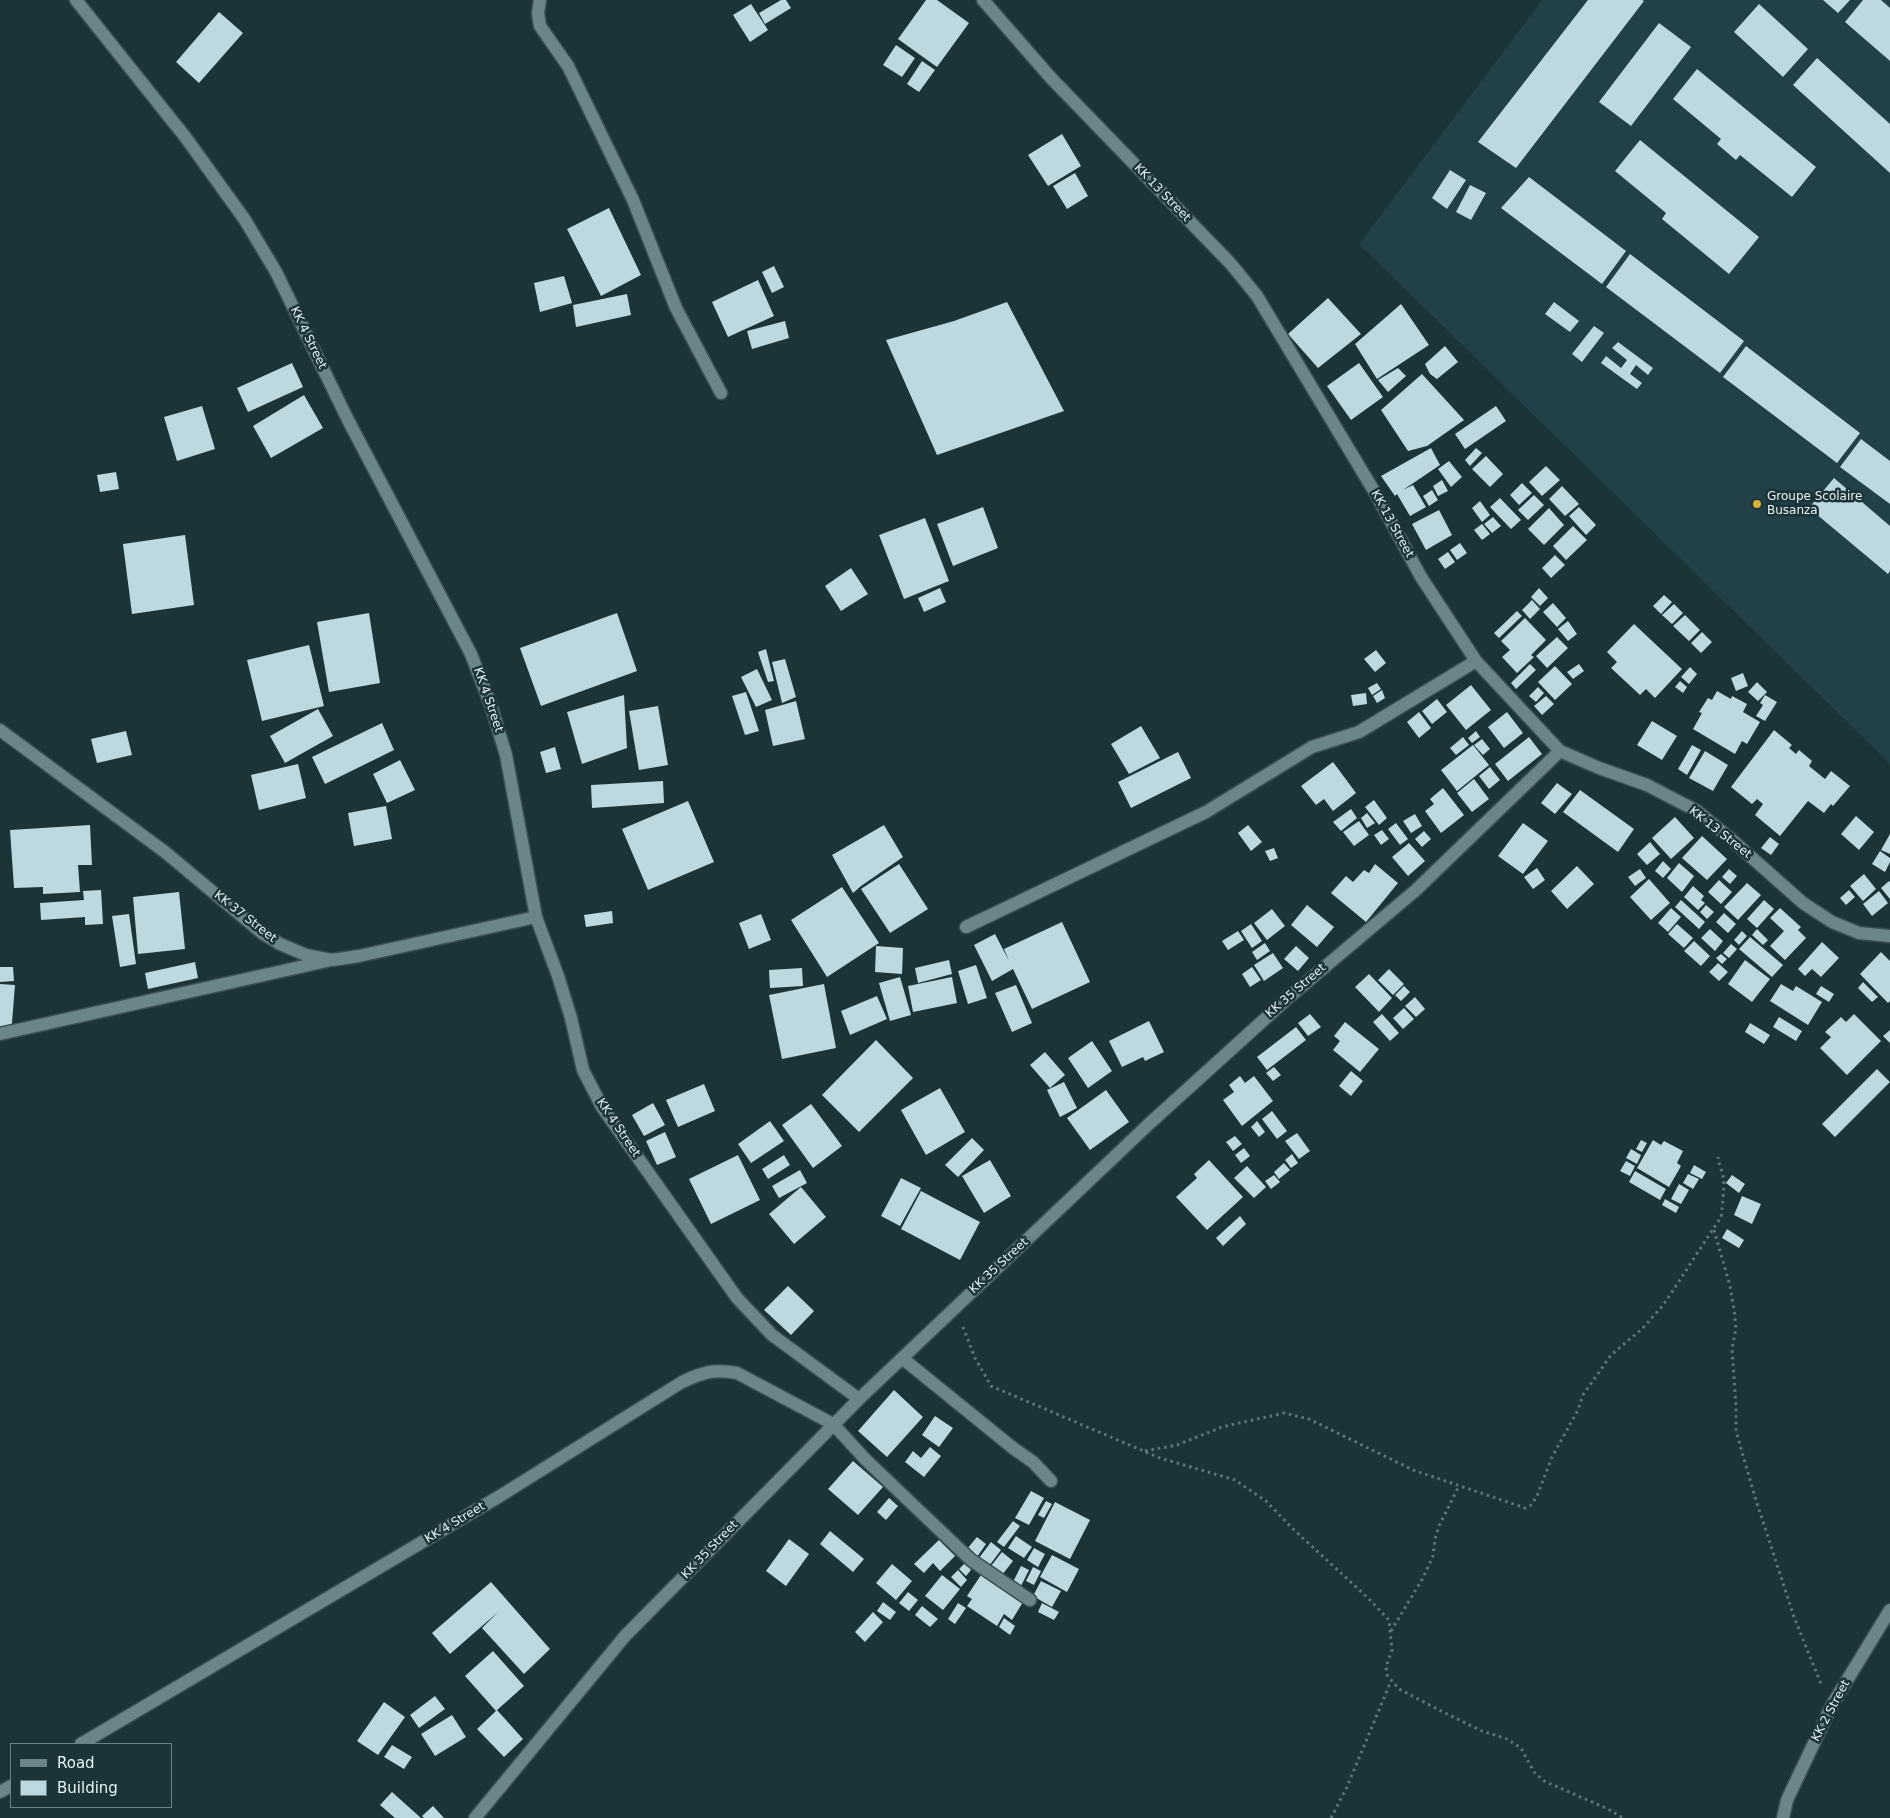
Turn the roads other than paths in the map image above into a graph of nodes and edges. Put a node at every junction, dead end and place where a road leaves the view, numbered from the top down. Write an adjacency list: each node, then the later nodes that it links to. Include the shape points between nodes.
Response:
1 (76, 0): 8 (street, KK 4 Street, via 186,138 245,220 276,272 348,420 471,654 506,755)
2 (540, 0): 4 (street, via 540,26 572,74 633,200 676,308)
3 (983, 0): 5 (street, KK 13 Street, via 1051,78 1231,264 1257,296 1377,496 1421,577)
4 (720, 392)
5 (1476, 661): 7 (street, KK 13 Street); 9 (street, via 1359,732 1312,747 1206,812)
6 (0, 730): 11 (street, KK 37 Street, via 166,852 262,933 306,955)
7 (1560, 751): 10 (street, KK 13 Street, via 1646,785 1697,811 1803,903 1832,922 1859,933); 13 (street, KK 35 Street, via 1416,890 1288,998 1150,1123)
8 (536, 917): 11 (street, KK 37 Street); 14 (street, KK 4 Street, via 571,1018 583,1070 602,1107 737,1298 772,1335)
9 (966, 927)
10 (1890, 936)
11 (332, 960): 12 (street)
12 (0, 1034)
13 (902, 1358): 14 (street, KK 35 Street); 16 (street, via 1033,1462)
14 (859, 1399): 15 (street, KK 35 Street)
15 (833, 1424): 17 (street, KK 4 Street, via 971,1560); 19 (street, KK 4 Street, via 737,1373 722,1370 703,1372); 20 (street, KK 35 Street, via 625,1636)
16 (1051, 1481)
17 (1030, 1600)
18 (1890, 1610): 21 (street, KK 2 Street, via 1832,1705 1787,1800)
19 (83, 1743)
20 (475, 1818)
21 (1784, 1818)

